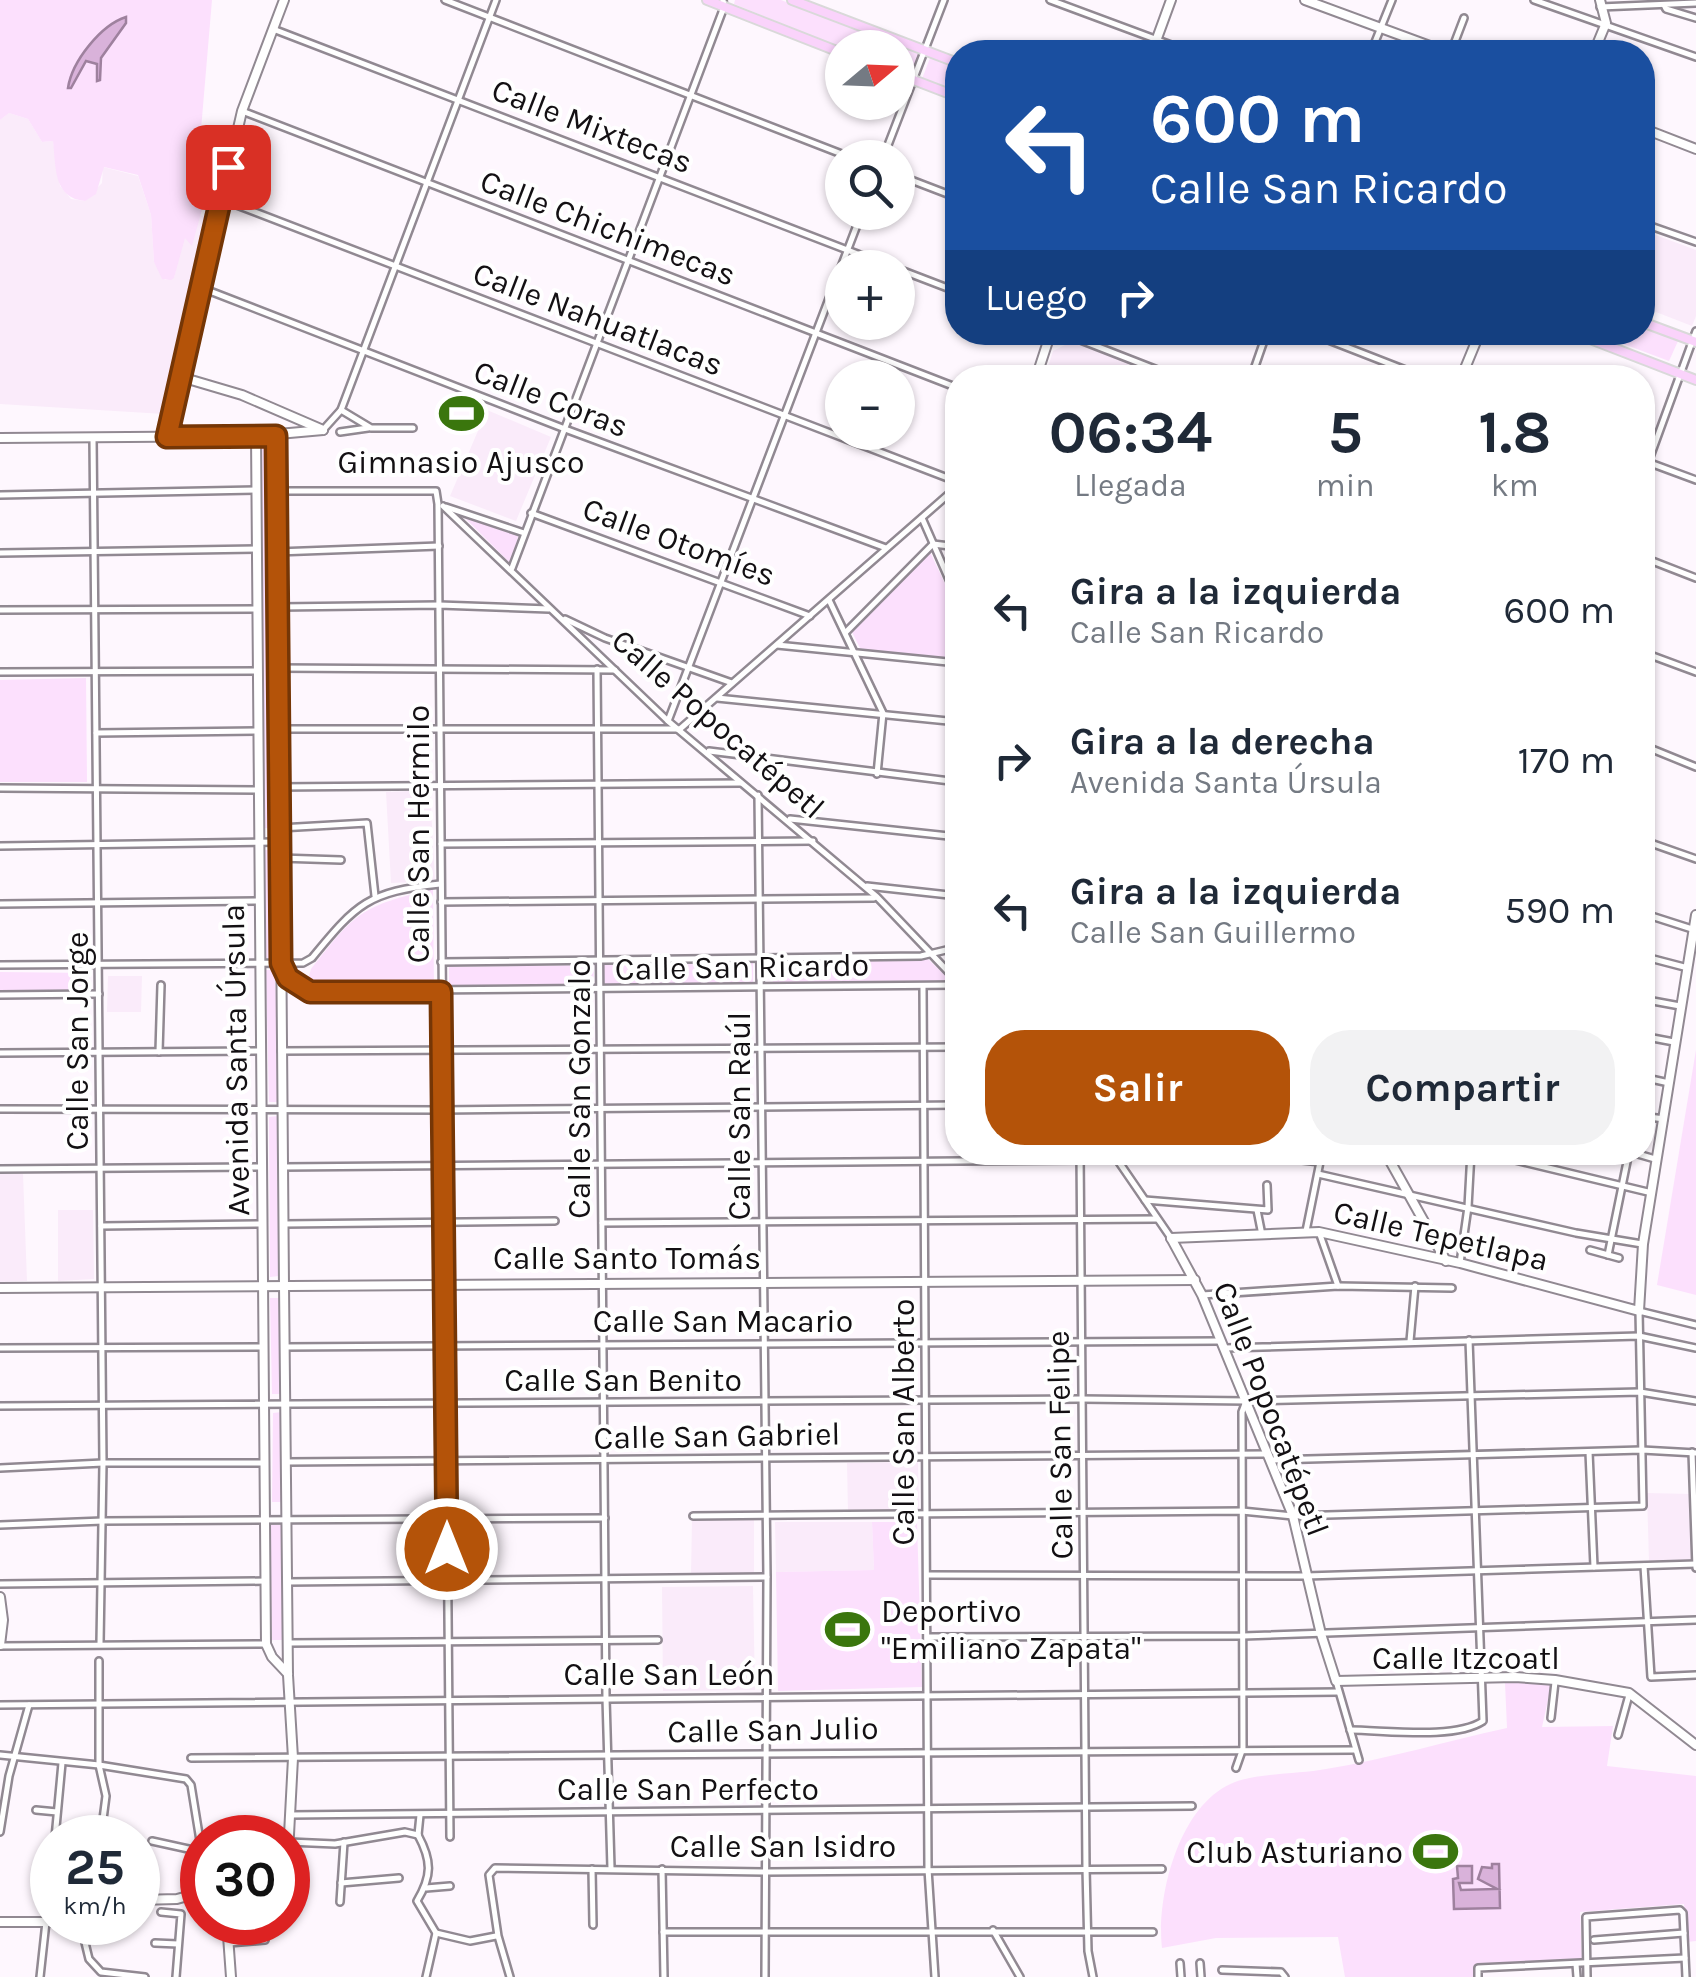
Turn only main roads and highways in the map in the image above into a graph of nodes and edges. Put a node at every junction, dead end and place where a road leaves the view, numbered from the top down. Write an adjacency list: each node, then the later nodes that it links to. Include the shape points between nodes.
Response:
1 (706, 0): 3 (main road)
2 (792, 0): 5 (main road)
3 (724, 3): 4 (main road)
4 (825, 46)
5 (945, 58)
6 (915, 81): 7 (main road)
7 (945, 92)
8 (1655, 326): 9 (main road)
9 (1695, 338)
10 (1606, 345): 11 (main road)
11 (1696, 380)

